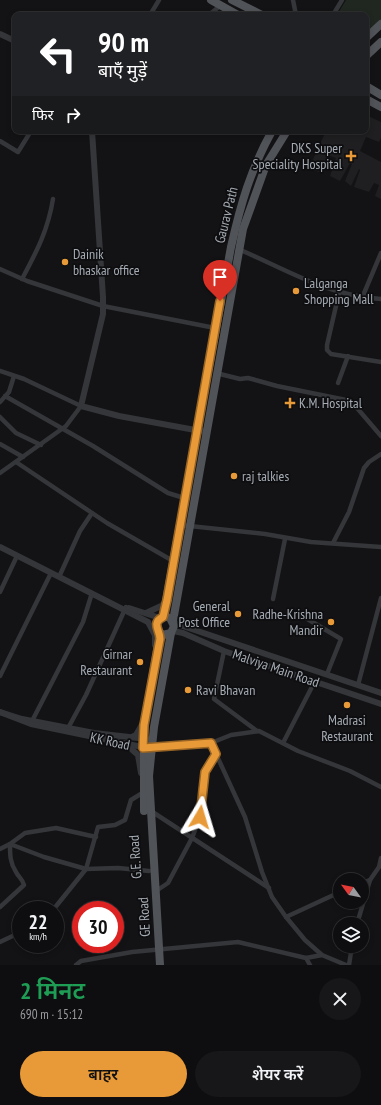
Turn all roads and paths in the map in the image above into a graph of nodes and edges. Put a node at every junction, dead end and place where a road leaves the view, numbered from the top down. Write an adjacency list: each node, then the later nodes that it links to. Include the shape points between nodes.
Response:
1 (159, 0): 7 (street)
2 (211, 0): 6 (main road)
3 (232, 0): 10 (main road)
4 (293, 0): 11 (street)
5 (342, 0): 12 (street)
6 (221, 5): 8 (street); 9 (main road)
7 (152, 12)
8 (213, 12)
9 (233, 12)
10 (256, 12)
11 (295, 12)
12 (335, 12)
13 (381, 24): 15 (main road)
14 (0, 34): 16 (street)
15 (369, 35)
16 (12, 40)
17 (381, 42): 18 (main road)
18 (369, 53)
19 (369, 88): 20 (main road)
20 (381, 95)
21 (369, 101): 22 (main road)
22 (381, 107)
23 (29, 134): 27 (street, via 18,152)
24 (92, 134): 36 (street)
25 (270, 134): 29 (main road, Gaurav Path, via 257,159 242,198)
26 (285, 134): 29 (main road, via 266,165)
27 (0, 142)
28 (53, 199): 32 (street, via 41,245)
29 (235, 248): 33 (street); 37 (main road, Gaurav Path); 41 (main road)
30 (381, 253): 34 (street)
31 (0, 269): 32 (street)
32 (22, 279): 36 (street)
33 (339, 293): 34 (street); 38 (street, via 327,350 331,354)
34 (362, 298): 35 (street)
35 (381, 299)
36 (103, 306): 37 (street); 46 (street)
37 (215, 328): 49 (main road, Gaurav Path)
38 (348, 356): 39 (street); 43 (street)
39 (381, 362)
40 (0, 371): 42 (street)
41 (216, 373): 50 (main road); 51 (street, via 351,401)
42 (14, 376): 44 (street, via 9,392); 46 (street)
43 (338, 383)
44 (5, 396): 45 (street); 48 (street)
45 (0, 402)
46 (81, 406): 48 (street); 49 (street)
47 (0, 417): 53 (street, via 16,432)
48 (63, 428): 53 (street); 58 (street, via 168,493)
49 (196, 430): 50 (street); 58 (main road, Gaurav Path)
50 (206, 432): 61 (main road)
51 (381, 436)
52 (0, 444): 55 (street)
53 (41, 445): 55 (street)
54 (381, 454): 63 (street, via 364,468 349,512)
55 (23, 458): 56 (street)
56 (16, 462): 57 (street); 59 (street)
57 (0, 473)
58 (184, 498): 60 (main road, Gaurav Path)
59 (92, 514): 67 (street); 69 (street, via 80,531)
60 (180, 524): 61 (street); 67 (main road, Gaurav Path)
61 (190, 525): 62 (street); 79 (main road)
62 (285, 538): 63 (street); 73 (street)
63 (333, 543): 65 (street)
64 (0, 547): 66 (street)
65 (381, 547)
66 (16, 556): 68 (street); 70 (street)
67 (174, 561): 74 (main road, Gaurav Path)
68 (51, 573): 69 (street); 84 (street)
69 (59, 577): 71 (street)
70 (0, 592)
71 (92, 593): 75 (street); 91 (street, via 83,622)
72 (381, 598): 86 (street)
73 (272, 599)
74 (167, 600): 76 (street); 77 (main road, Gaurav Path)
75 (125, 609): 76 (street); 82 (street, via 148,622 155,635); 92 (street, via 86,695)
76 (146, 613): 77 (street)
77 (161, 617): 79 (main road, via 169,617); 80 (main road, via 156,625)
78 (304, 617): 83 (street, via 341,639)
79 (173, 627): 80 (main road, via 165,635); 81 (street, Malviya Main Road); 83 (street, Malviya Main Road, via 197,632); 98 (main road)
80 (160, 633): 82 (main road)
81 (224, 650): 85 (street, Malviya Main Road); 93 (street, via 214,699)
82 (154, 672): 90 (main road)
83 (327, 674): 86 (street, Malviya Main Road)
84 (0, 676)
85 (315, 681): 88 (street, Malviya Main Road); 96 (street)
86 (358, 684): 87 (street, Malviya Main Road)
87 (381, 692)
88 (381, 704)
89 (0, 712): 91 (street, KK Road)
90 (146, 715): 94 (street, via 136,735); 98 (main road)
91 (32, 722): 92 (street, KK Road)
92 (67, 729): 94 (street, KK Road); 97 (street, KK Road)
93 (257, 731): 95 (street); 96 (street)
94 (132, 737): 98 (street, KK Road)
95 (211, 743): 98 (street); 99 (street)
96 (283, 743): 101 (street)
97 (126, 744): 98 (street, KK Road); 100 (street, via 138,755)
98 (149, 744): 100 (main road, G.E. Road); 102 (main road, GE Road)
99 (216, 754): 105 (street, via 205,772 200,817); 112 (street, via 245,817)
100 (143, 783): 102 (main road, G.E. Road)
101 (381, 787)
102 (146, 792): 103 (main road, GE Road); 104 (street, via 131,800 125,820 115,825 98,827); 110 (main road, G.E. Road)
103 (150, 810): 105 (street); 113 (main road, GE Road)
104 (96, 837): 106 (street, via 56,828 25,833); 109 (street)
105 (192, 838): 112 (street); 113 (street, via 168,883)
106 (10, 844): 107 (street); 109 (street, via 44,858); 116 (street, via 10,862 23,879 24,885)
107 (0, 849)
108 (381, 858): 111 (street, via 379,867)
109 (86, 869): 110 (street, via 118,868); 115 (street)
110 (149, 871): 121 (main road, G.E. Road)
111 (370, 880): 118 (street)
112 (269, 889): 117 (street)
113 (156, 891): 121 (main road, GE Road)
114 (333, 895): 117 (street)
115 (60, 901)
116 (0, 907)
117 (286, 917): 123 (street, via 305,940)
118 (359, 917)
119 (12, 936): 120 (street)
120 (0, 942)
121 (157, 950): 124 (street, via 238,942); 125 (street, via 81,961); 126 (main road, G.E. Road); 127 (main road, GE Road)
122 (351, 953): 129 (street)
123 (322, 955): 124 (street); 129 (street)
124 (306, 958): 128 (street)
125 (76, 965)
126 (155, 965)
127 (160, 965)
128 (310, 965)
129 (348, 965)

